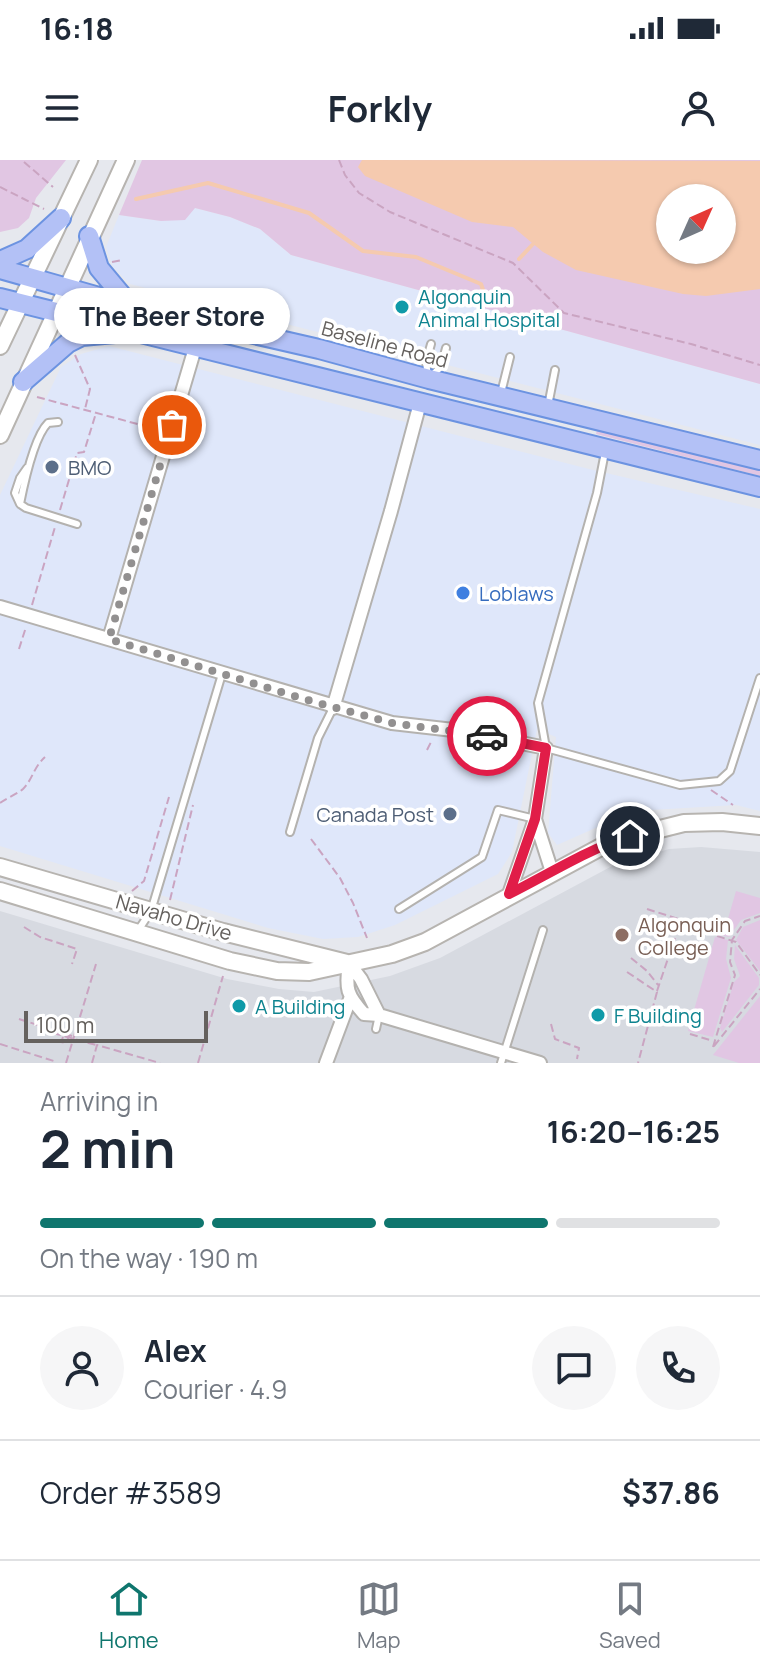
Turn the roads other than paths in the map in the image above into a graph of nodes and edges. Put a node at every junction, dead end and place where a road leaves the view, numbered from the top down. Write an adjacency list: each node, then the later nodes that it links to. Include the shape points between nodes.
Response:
1 (89, 160): 3 (street)
2 (126, 160): 4 (street)
3 (52, 214): 5 (main road, via 27,249); 7 (street)
4 (89, 236): 8 (street); 11 (main road, via 99,268)
5 (0, 261)
6 (0, 269): 7 (main road, Baseline Road)
7 (33, 277): 8 (main road, Baseline Road); 10 (street)
8 (66, 287): 11 (main road, Baseline Road); 12 (street)
9 (0, 298): 10 (main road)
10 (20, 303): 12 (main road); 15 (street)
11 (131, 306): 20 (main road, Baseline Road)
12 (55, 312): 13 (main road); 21 (street)
13 (130, 332): 16 (main road); 21 (main road, via 82,336)
14 (431, 344): 20 (lane)
15 (0, 346)
16 (195, 348): 23 (main road); 32 (street)
17 (446, 348): 20 (lane, via 441,367)
18 (510, 357): 22 (lane)
19 (555, 370): 24 (lane)
20 (429, 379): 22 (main road, Baseline Road); 23 (main road)
21 (23, 382): 26 (street)
22 (501, 396): 24 (main road, Baseline Road)
23 (420, 403): 27 (main road); 35 (street)
24 (548, 408): 28 (main road, Baseline Road)
25 (58, 422): 30 (lane, via 42,428 15,493 26,508)
26 (0, 435)
27 (606, 449): 29 (main road); 36 (lane, via 538,703)
28 (760, 460)
29 (760, 487)
30 (77, 524)
31 (0, 607): 32 (street)
32 (109, 639): 33 (street)
33 (222, 674): 35 (street); 45 (lane)
34 (760, 678): 36 (lane, via 730,771 719,781 680,785)
35 (333, 708): 36 (street); 39 (lane, via 318,738)
36 (546, 748): 37 (street)
37 (535, 819): 41 (street); 43 (street); 44 (lane, via 498,810 482,857)
38 (760, 826): 41 (street, Navaho Drive, via 684,823 649,830 612,841)
39 (290, 832)
40 (0, 867): 45 (street, Navaho Drive)
41 (552, 872): 43 (street, Navaho Drive)
42 (0, 891): 47 (street, Navaho Drive)
43 (509, 894): 48 (street, Navaho Drive, via 425,942)
44 (399, 909)
45 (151, 911): 47 (lane); 48 (street, Navaho Drive)
46 (543, 930): 54 (lane)
47 (137, 932): 48 (street, Navaho Drive, via 277,971 309,972)
48 (349, 963): 49 (street); 51 (street)
49 (350, 999): 50 (street); 53 (street)
50 (364, 1014): 51 (street); 53 (street)
51 (379, 1015): 52 (lane); 54 (street)
52 (376, 1029)
53 (338, 1030): 55 (street)
54 (503, 1058): 56 (street)
55 (326, 1063)
56 (540, 1063)

